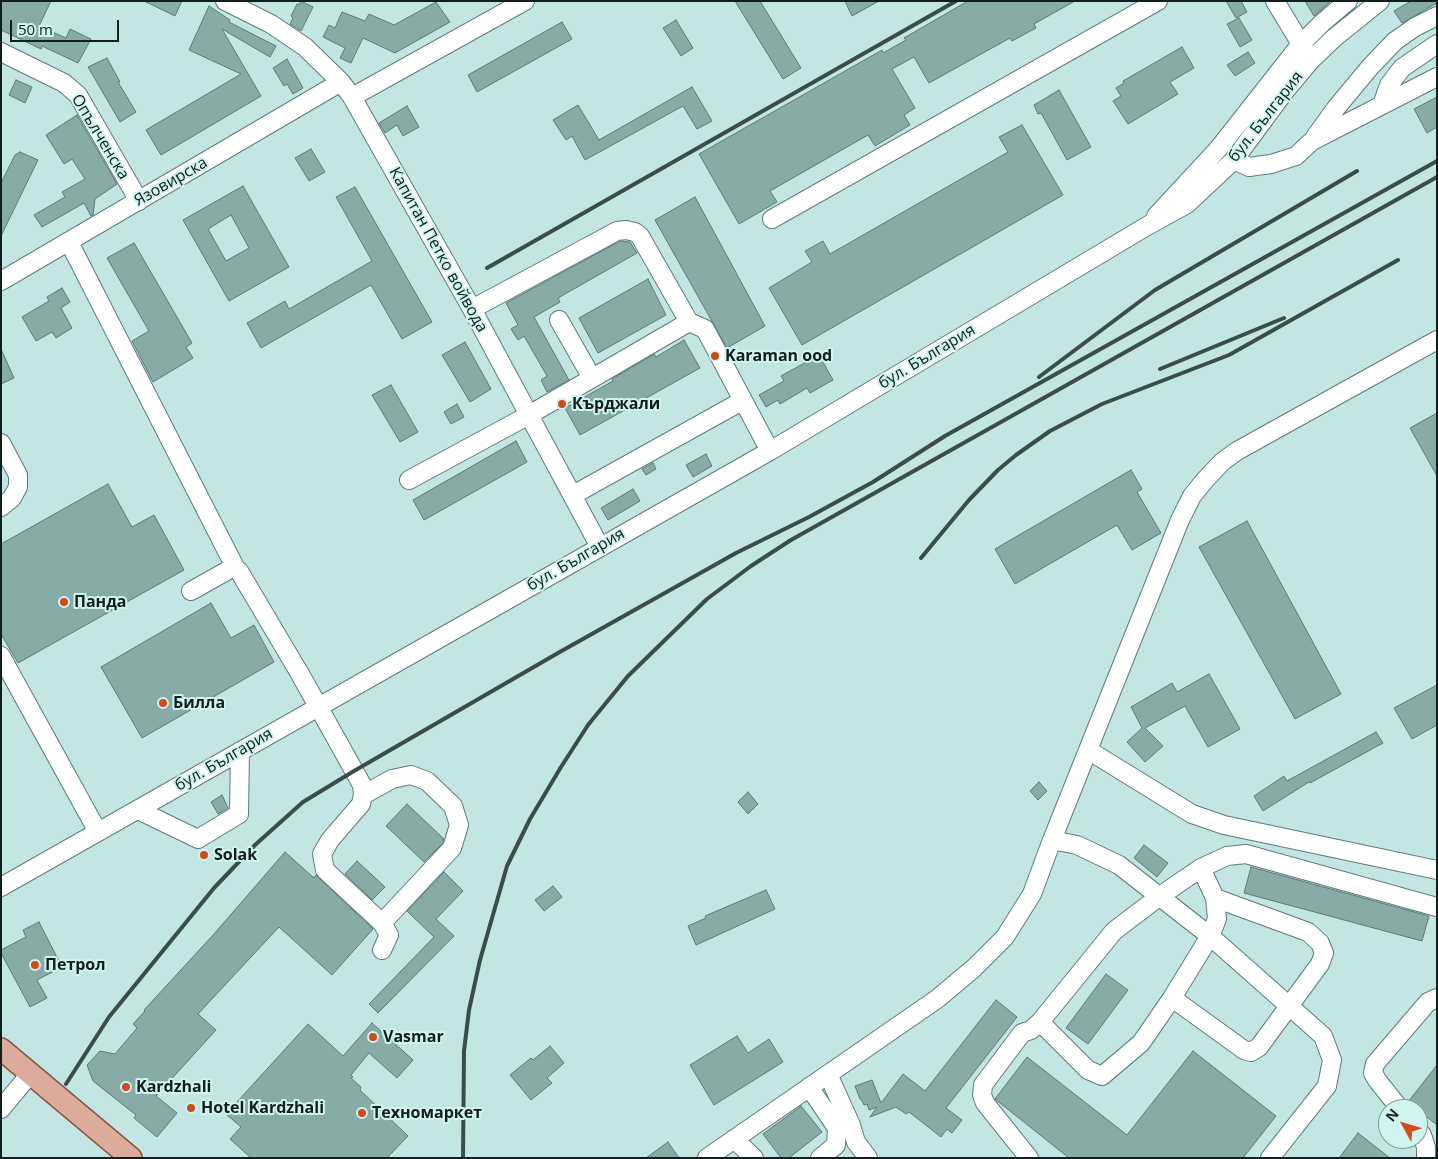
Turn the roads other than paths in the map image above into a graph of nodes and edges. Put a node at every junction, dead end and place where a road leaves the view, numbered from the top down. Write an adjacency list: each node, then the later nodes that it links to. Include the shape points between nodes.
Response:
1 (225, 1): 13 (street, Капитан Петко войвода, via 271,24 305,47)
2 (525, 1): 14 (street)
3 (1158, 1): 19 (street)
4 (1274, 1): 9 (street)
5 (1348, 1): 9 (street, бул. България)
6 (1380, 1): 11 (street, бул. България)
7 (1437, 16): 16 (street, via 1396,41 1371,66)
8 (1437, 44): 15 (street, via 1402,68)
9 (1300, 46): 11 (street); 20 (street, бул. България, via 1219,148)
10 (1, 52): 18 (street, Опълченска, via 64,83 78,96)
11 (1311, 60): 17 (street, бул. България)
12 (1437, 77): 15 (street)
13 (341, 82): 14 (street, Капитан Петко войвода); 18 (street, Язовирска)
14 (352, 97): 23 (street, Капитан Петко войвода)
15 (1382, 105): 16 (street)
16 (1312, 141): 17 (street, via 1296,156 1271,164 1249,167)
17 (1234, 160): 20 (street, бул. България, via 1187,204)
18 (139, 201): 21 (street, Язовирска)
19 (772, 220)
20 (1147, 226): 31 (street, бул. България)
21 (69, 242): 22 (street, Язовирска); 36 (street)
22 (1, 281)
23 (472, 309): 25 (street, via 617,231 626,230 640,236); 29 (street, Капитан Петко войвода)
24 (560, 320): 27 (street)
25 (689, 322): 27 (street); 28 (street, via 705,328)
26 (1437, 340): 40 (street, via 1237,451 1205,480 1192,496 1180,520)
27 (592, 378): 29 (street)
28 (742, 400): 31 (street); 33 (street)
29 (529, 415): 32 (street); 33 (street, Капитан Петко войвода)
30 (1, 443): 34 (street, via 18,475 18,487)
31 (770, 451): 35 (street, бул. България)
32 (409, 480)
33 (573, 495): 35 (street, Капитан Петко войвода)
34 (1, 508)
35 (600, 546): 39 (street, бул. България)
36 (236, 569): 37 (street, via 232,568); 39 (street)
37 (191, 591)
38 (1, 656): 44 (street)
39 (319, 707): 41 (street, бул. България); 42 (street, via 362,785)
40 (1088, 750): 45 (street); 47 (street, via 1178,806 1208,820)
41 (240, 751): 43 (street, бул. България); 43 (street, via 239,814 198,838)
42 (363, 795): 52 (street, via 361,804 322,854 325,870); 52 (street, via 392,779 411,775 426,781 453,806 459,825 452,848)
43 (138, 810): 44 (street, бул. България)
44 (98, 832): 48 (street, бул. България)
45 (1052, 840): 49 (street, via 1077,845 1119,865); 61 (street, via 1032,894 1004,937 937,999)
46 (1201, 868): 49 (street); 50 (street); 51 (street, via 1227,856 1246,854)
47 (1437, 870)
48 (1, 887)
49 (1160, 896): 53 (street); 58 (street, via 1114,932)
50 (1215, 898): 53 (street, via 1217,919); 57 (street, via 1308,932 1320,943 1324,954 1320,964)
51 (1437, 907)
52 (382, 923): 54 (street, via 388,935)
53 (1210, 936): 55 (street); 57 (street)
54 (382, 950)
55 (1172, 998): 57 (street, via 1251,1052 1260,1047); 58 (street, via 1141,1042 1102,1076 1088,1070)
56 (1437, 998): 63 (street, via 1428,1002 1375,1064 1373,1073)
57 (1289, 1006): 72 (street, via 1323,1036 1332,1060 1327,1086)
58 (1040, 1022): 71 (street, via 1022,1033 983,1085 982,1095)
59 (4, 1053): 60 (main road)
60 (30, 1074): 64 (street); 66 (main road)
61 (828, 1074): 62 (street); 70 (street, via 856,1142)
62 (808, 1088): 65 (street); 69 (street, via 837,1128 836,1145)
63 (1392, 1099)
64 (1, 1109)
65 (734, 1139): 67 (street); 68 (street)
66 (131, 1158)
67 (706, 1158)
68 (754, 1158)
69 (820, 1158)
70 (868, 1158)
71 (1029, 1158)
72 (1270, 1158)

